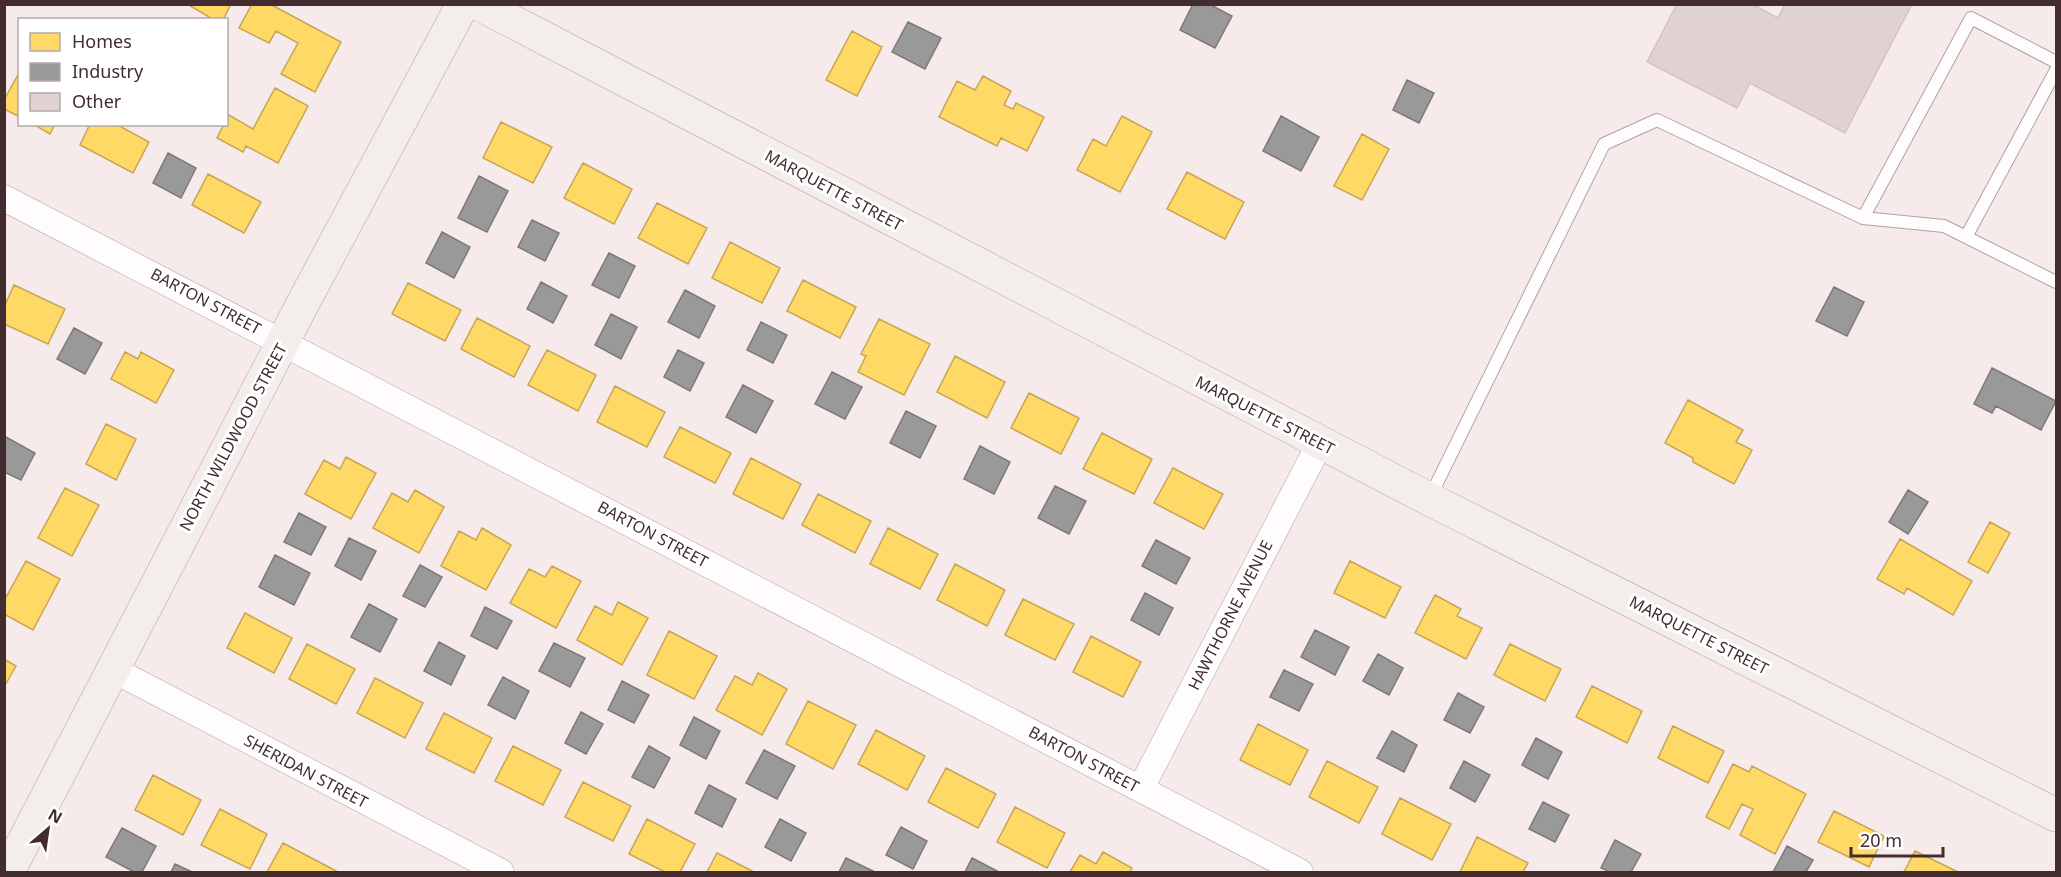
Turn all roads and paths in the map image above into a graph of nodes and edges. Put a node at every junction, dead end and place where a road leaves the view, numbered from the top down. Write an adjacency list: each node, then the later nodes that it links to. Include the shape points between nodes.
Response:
1 (463, 4): 9 (street, NORTH WILDWOOD STREET)
2 (479, 4): 10 (street, MARQUETTE STREET)
3 (2056, 62): 6 (lane, via 1971,18)
4 (2056, 70): 7 (lane)
5 (4, 198): 9 (street, BARTON STREET)
6 (1863, 218): 7 (lane, via 1944,226); 11 (lane, via 1657,120 1604,144)
7 (1966, 237): 8 (lane)
8 (2056, 282)
9 (283, 341): 12 (street, NORTH WILDWOOD STREET); 13 (street, BARTON STREET)
10 (1320, 443): 11 (street, MARQUETTE STREET); 13 (street, HAWTHORNE AVENUE)
11 (1429, 499): 14 (street, MARQUETTE STREET)
12 (112, 669): 15 (street, NORTH WILDWOOD STREET); 16 (street, SHERIDAN STREET)
13 (1141, 788): 17 (street, BARTON STREET)
14 (2056, 815)
15 (8, 873)
16 (501, 873)
17 (1300, 873)

